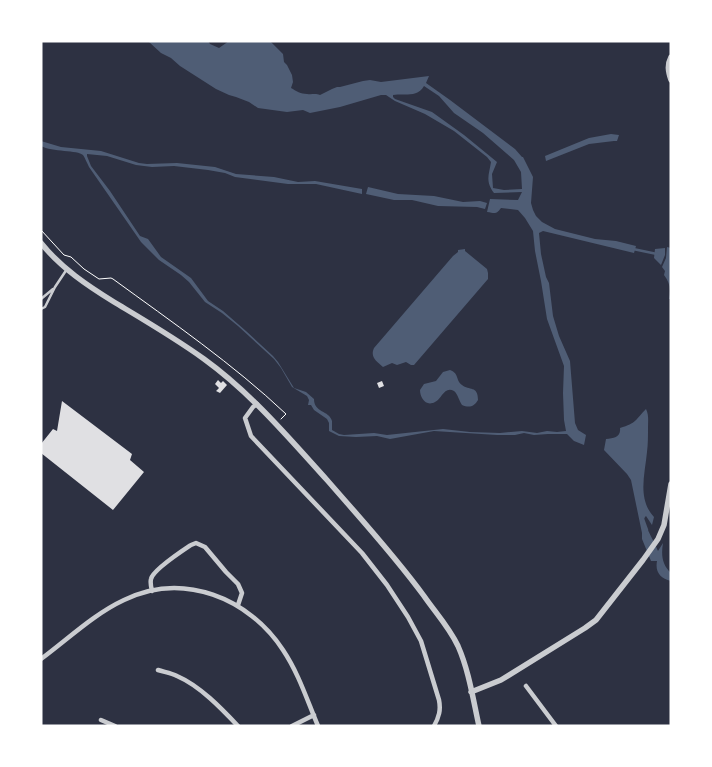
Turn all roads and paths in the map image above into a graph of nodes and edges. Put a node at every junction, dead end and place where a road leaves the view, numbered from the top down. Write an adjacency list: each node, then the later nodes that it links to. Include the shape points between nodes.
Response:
1 (671, 57): 2 (street, via 668,70)
2 (671, 80)
3 (41, 230): 10 (path, via 64,254 99,279 111,278 129,290 239,373)
4 (41, 243): 5 (street)
5 (67, 269): 6 (lane); 9 (street, via 203,358)
6 (55, 287): 7 (lane); 8 (lane)
7 (41, 299)
8 (41, 309)
9 (257, 404): 17 (street, via 366,524 415,584 457,645); 24 (street, via 246,418 251,436 362,553 408,617 421,641 441,707)
10 (286, 414)
11 (671, 484): 17 (street, via 664,525 658,539 596,620 501,680)
12 (152, 591): 13 (street, via 176,588 196,591); 13 (street, via 153,575 196,543 205,547 238,584 242,593); 14 (street, via 111,607)
13 (238, 605): 18 (street, via 262,624 283,650)
14 (41, 659)
15 (158, 670): 21 (street, via 194,685)
16 (526, 686): 26 (street)
17 (472, 692): 25 (street)
18 (314, 715): 22 (street); 23 (street)
19 (101, 720): 20 (street)
20 (115, 726)
21 (238, 726)
22 (292, 726)
23 (318, 726)
24 (434, 726)
25 (479, 726)
26 (556, 726)

